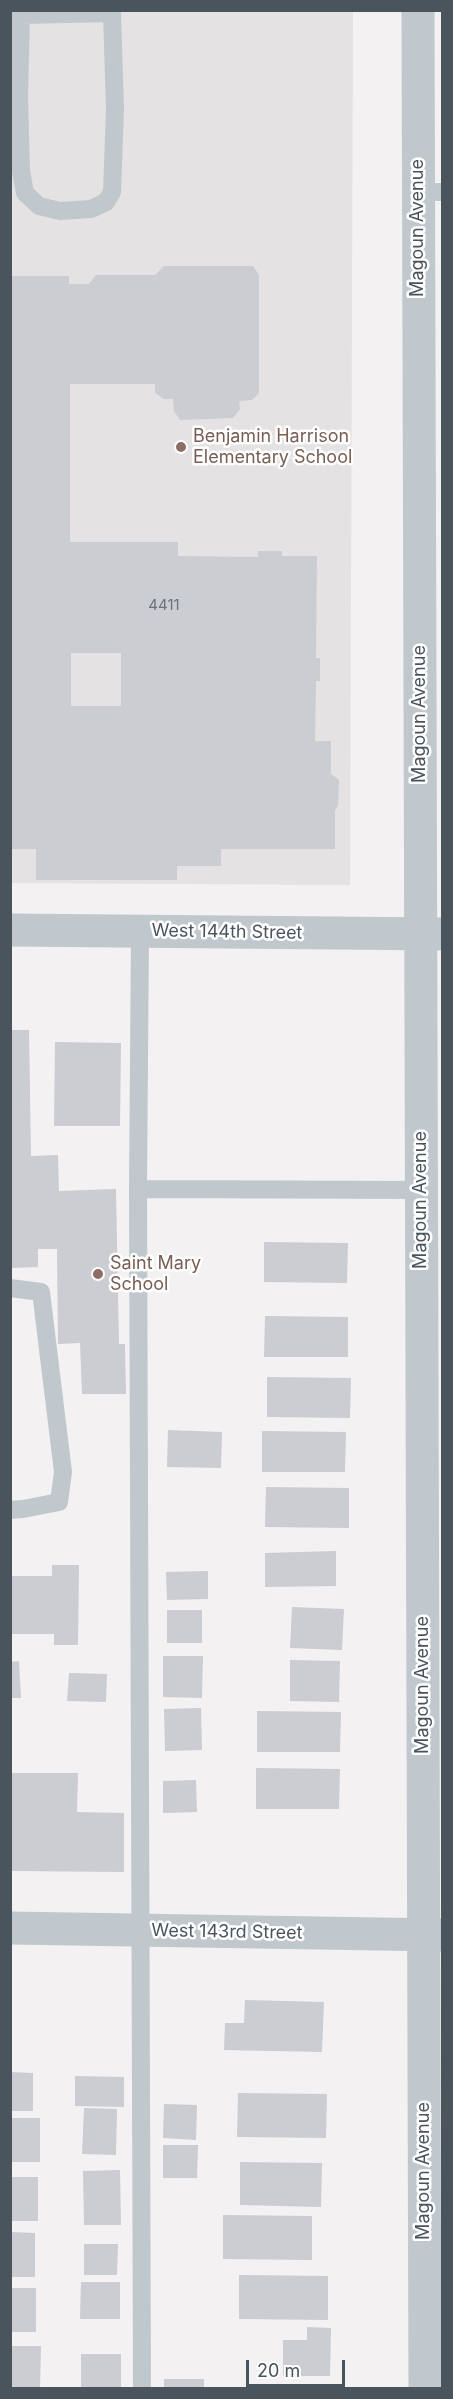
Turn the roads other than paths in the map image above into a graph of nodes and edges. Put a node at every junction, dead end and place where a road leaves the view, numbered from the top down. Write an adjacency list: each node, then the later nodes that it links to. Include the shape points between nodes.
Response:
1 (418, 10): 3 (street, Magoun Avenue)
2 (112, 12): 2 (lane, via 112,192 106,202 91,209 39,206 25,193 21,171 21,15)
3 (430, 192): 6 (street, Magoun Avenue)
4 (10, 930): 5 (street, West 144th Street)
5 (140, 931): 6 (street, West 144th Street); 7 (lane)
6 (431, 934): 8 (street, Magoun Avenue)
7 (138, 1189): 8 (lane); 12 (lane)
8 (421, 1190): 13 (street, Magoun Avenue)
9 (10, 1288): 10 (lane, via 41,1292 63,1472 59,1502)
10 (10, 1509)
11 (10, 1928): 12 (street, West 143rd Street)
12 (141, 1930): 13 (street, West 143rd Street); 14 (lane)
13 (433, 1935): 15 (street, Magoun Avenue)
14 (142, 2388)
15 (424, 2388)

